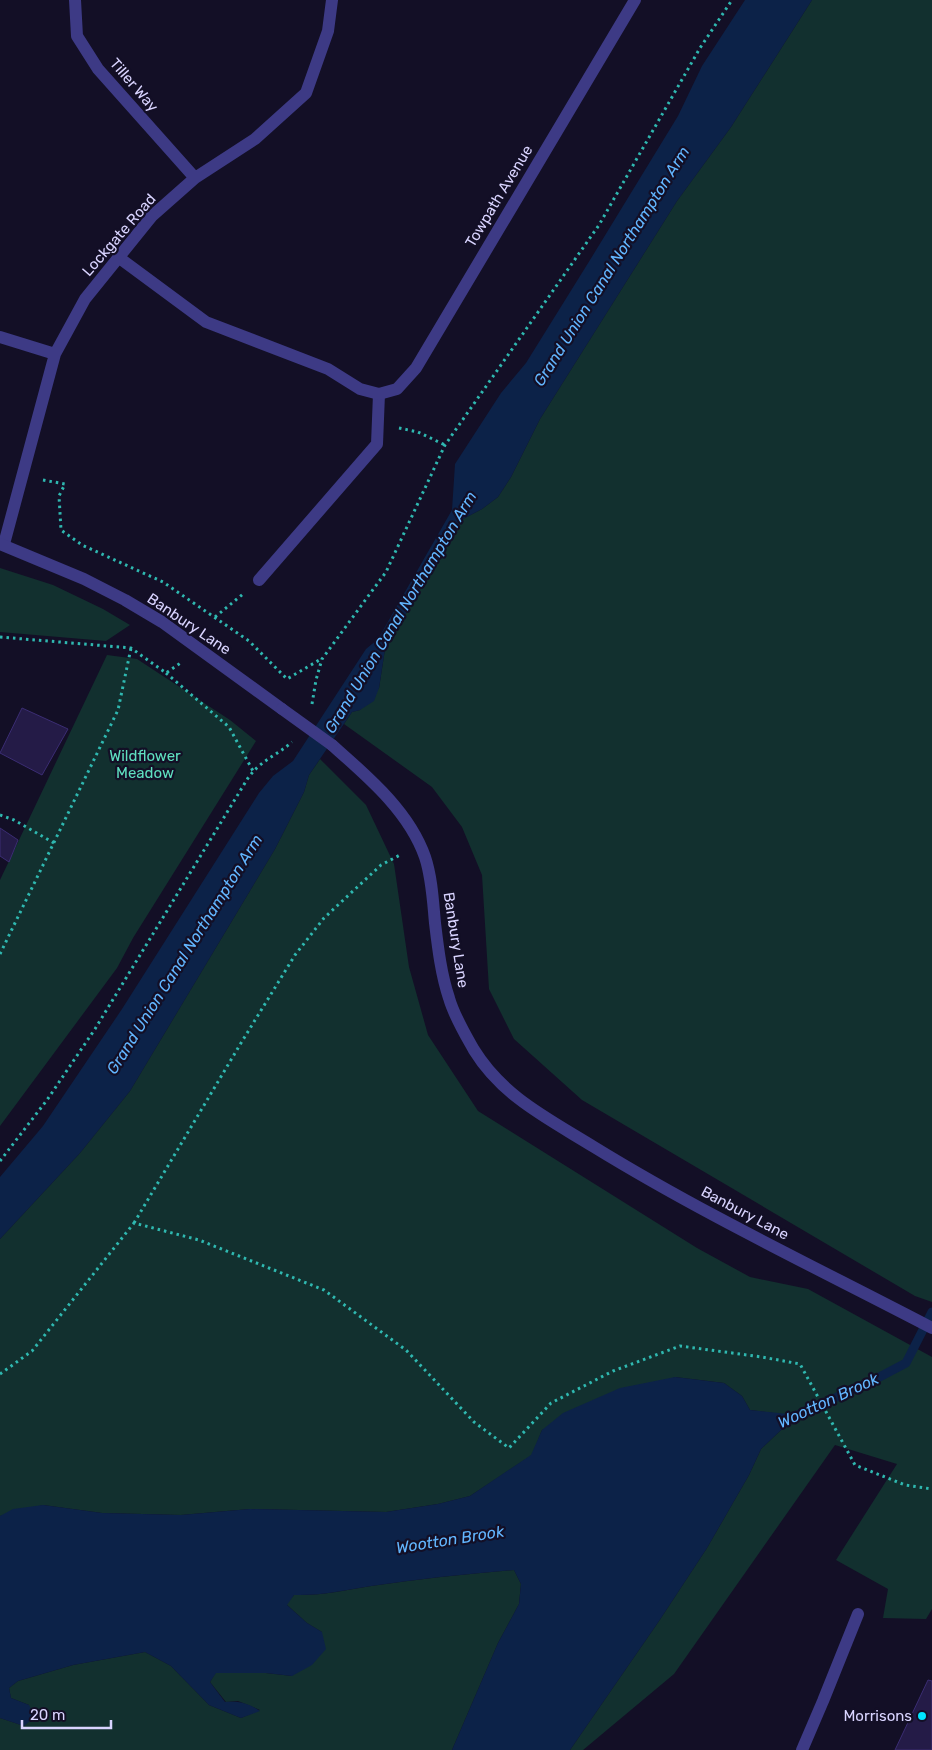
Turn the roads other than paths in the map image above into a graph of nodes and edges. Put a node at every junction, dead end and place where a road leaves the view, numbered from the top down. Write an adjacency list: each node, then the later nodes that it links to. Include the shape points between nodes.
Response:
1 (75, 0): 4 (street, Tiller Way, via 77,36 98,69)
2 (332, 0): 4 (street, Lockgate Road, via 328,31 306,93 255,139)
3 (635, 0): 8 (street, Towpath Avenue, via 416,368 397,389)
4 (195, 178): 5 (street, Lockgate Road, via 152,216)
5 (118, 257): 7 (street, Lockgate Road, via 85,299); 8 (street, via 206,322 328,369 360,389)
6 (0, 337): 7 (street)
7 (55, 354): 9 (street, Lockgate Road, via 24,476)
8 (379, 394): 10 (street, via 377,444)
9 (2, 544): 11 (street, Banbury Lane, bridge, via 84,579 162,622 332,745 386,797 410,826 425,857 449,998 475,1051 502,1085 534,1111 649,1181)
10 (259, 580)
11 (932, 1328)
12 (858, 1614): 13 (street)
13 (802, 1750)

